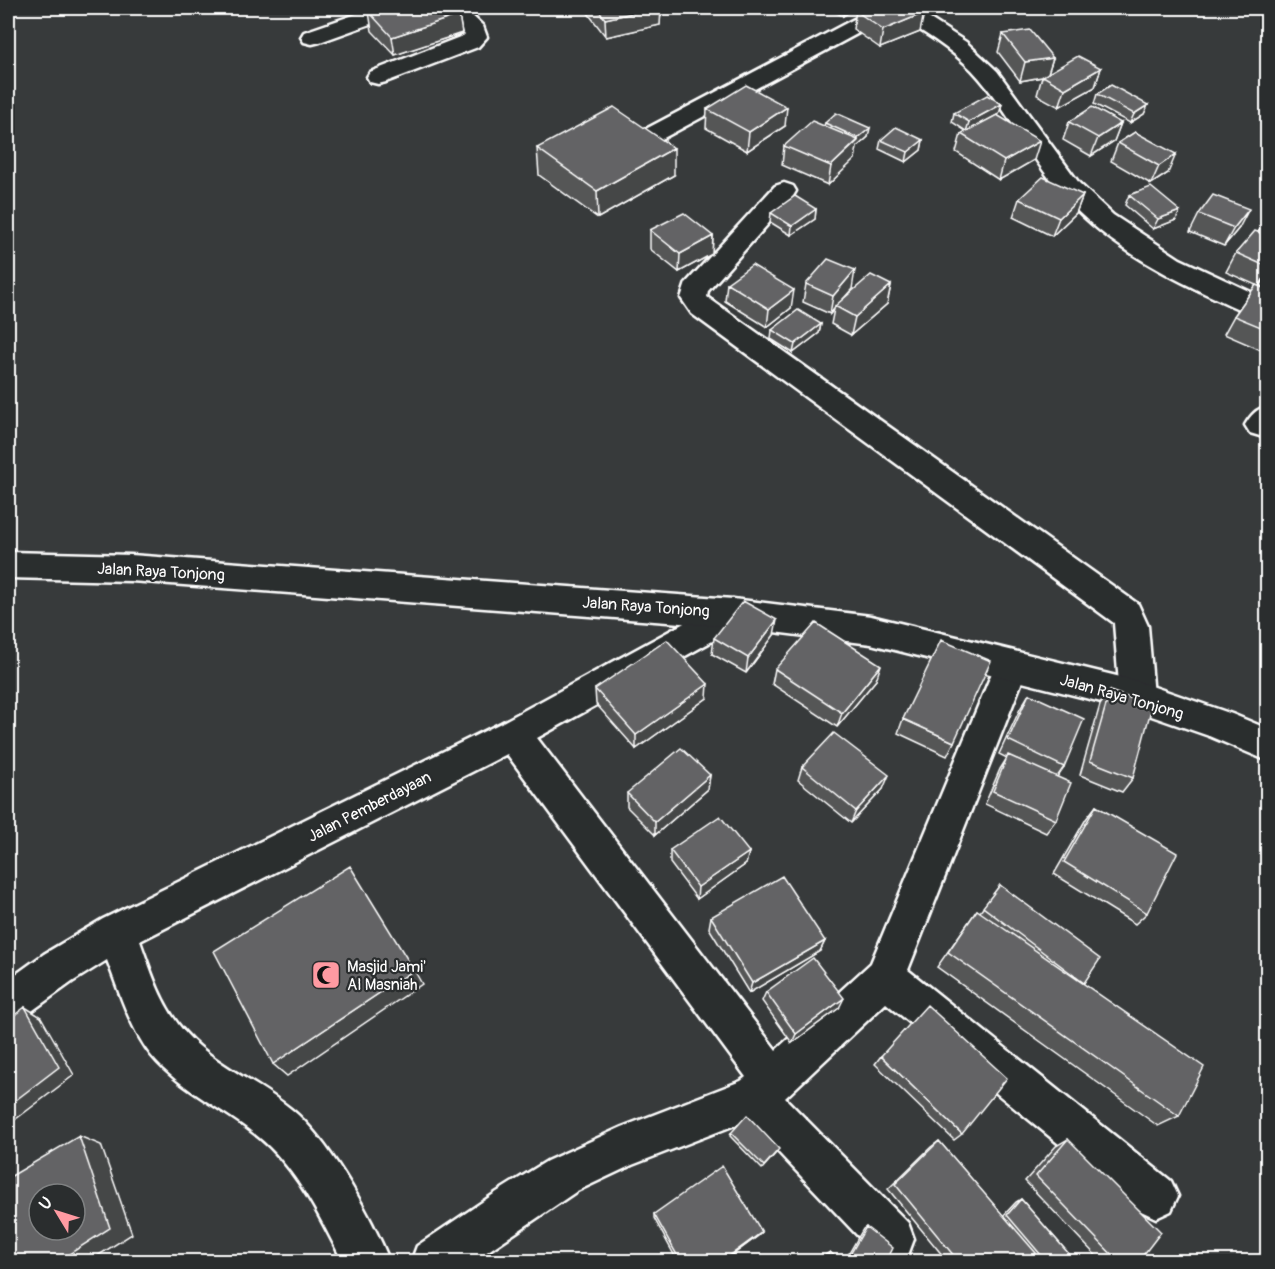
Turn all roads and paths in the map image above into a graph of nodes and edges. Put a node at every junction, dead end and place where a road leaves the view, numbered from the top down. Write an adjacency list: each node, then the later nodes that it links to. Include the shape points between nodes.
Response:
1 (393, 8): 5 (street)
2 (453, 8): 7 (street, via 475,31 470,42)
3 (890, 8): 8 (street)
4 (898, 8): 10 (street, via 935,29 988,75 1055,172 1085,204 1118,231 1205,284)
5 (348, 14): 6 (street)
6 (312, 37)
7 (378, 77)
8 (650, 136)
9 (784, 191): 14 (street, via 695,289 694,298 701,308 1126,614 1132,626)
10 (1268, 311)
11 (8, 565): 12 (street, Jalan Raya Tonjong, via 131,568)
12 (733, 613): 13 (street, Jalan Raya Tonjong, via 871,630); 15 (street, Jalan Pemberdayaan)
13 (1011, 666): 14 (street, Jalan Raya Tonjong); 18 (street)
14 (1137, 696): 16 (street, Jalan Raya Tonjong)
15 (513, 734): 17 (street, Jalan Pemberdayaan); 20 (street)
16 (1268, 746)
17 (117, 932): 19 (street, Jalan Pemberdayaan); 23 (street, via 160,1035 174,1050 296,1143 318,1173)
18 (885, 977): 20 (street); 21 (street)
19 (8, 1004)
20 (764, 1089): 22 (street); 24 (street, via 562,1176)
21 (1156, 1196)
22 (892, 1239)
23 (368, 1262)
24 (433, 1262)

